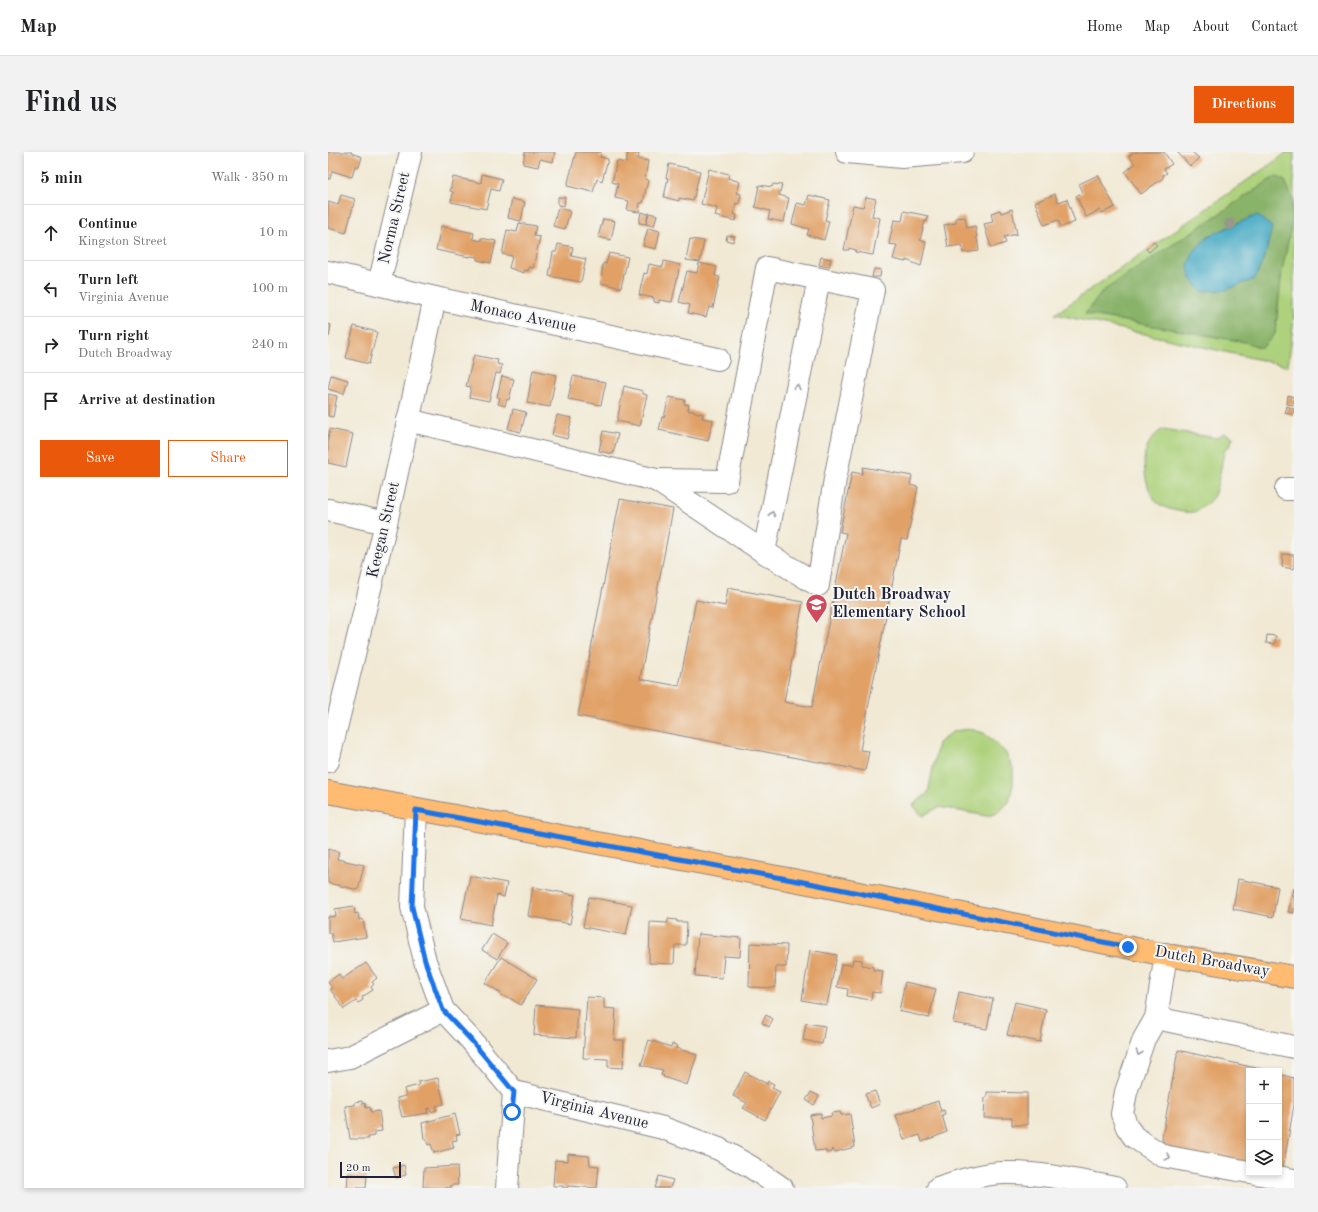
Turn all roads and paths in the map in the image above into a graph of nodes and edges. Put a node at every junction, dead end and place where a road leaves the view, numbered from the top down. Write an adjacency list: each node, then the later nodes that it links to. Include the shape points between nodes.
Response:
1 (411, 152): 6 (street, Norma Street)
2 (848, 152): 3 (street, via 902,157)
3 (962, 152)
4 (328, 272): 6 (street, Monaco Avenue)
5 (819, 279): 10 (street, via 767,268 727,481); 13 (street, one-way to 5); 13 (street, via 873,290 835,479 818,585)
6 (379, 284): 7 (street, Monaco Avenue)
7 (436, 298): 8 (street, Monaco Avenue); 9 (street, Keegan Street)
8 (718, 360)
9 (408, 420): 10 (street); 12 (street, Keegan Street)
10 (656, 480): 13 (street)
11 (328, 510): 12 (street)
12 (386, 523): 14 (street, Keegan Street)
13 (764, 552)
14 (328, 761)
15 (328, 792): 16 (main road, Dutch Broadway)
16 (416, 810): 17 (main road, Dutch Broadway, via 807,883); 19 (street, via 412,907 425,961)
17 (1166, 954): 18 (main road, Dutch Broadway); 20 (street)
18 (1294, 977)
19 (443, 1010): 22 (street, via 350,1057); 23 (street)
20 (1156, 1018): 21 (street); 24 (street, one-way to 24, via 1144,1039 1126,1092 1122,1114 1127,1127 1134,1137 1163,1156)
21 (1294, 1047)
22 (328, 1061)
23 (514, 1092): 27 (street); 28 (street, Virginia Avenue, via 663,1128 719,1150 751,1166)
24 (1246, 1171)
25 (1272, 1176): 26 (street)
26 (1294, 1180)
27 (507, 1188)
28 (782, 1188)
29 (938, 1188): 30 (street, via 969,1178 1003,1173 1057,1177)
30 (1115, 1188)

